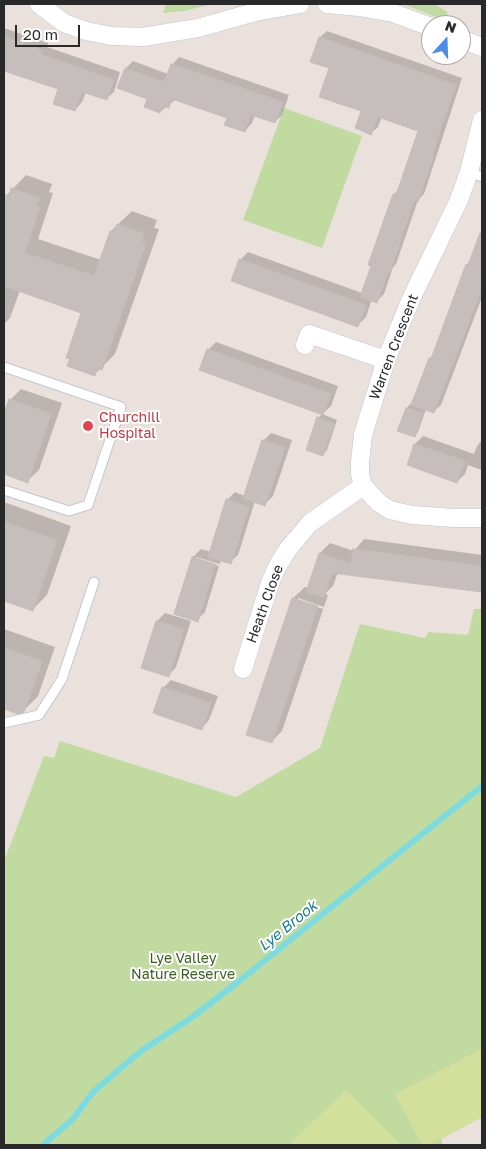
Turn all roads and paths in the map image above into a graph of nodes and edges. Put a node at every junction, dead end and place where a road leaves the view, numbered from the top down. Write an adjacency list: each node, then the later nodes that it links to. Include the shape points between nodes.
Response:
1 (39, 4): 4 (street, via 75,28 126,37 198,28)
2 (300, 4): 4 (street)
3 (327, 4): 5 (street, via 393,13)
4 (267, 6)
5 (421, 23)
6 (482, 120): 7 (street, Warren Crescent)
7 (476, 174): 9 (street, Warren Crescent, via 458,200)
8 (305, 345): 9 (street, via 309,334)
9 (386, 360): 11 (street, Warren Crescent, via 363,435 360,474)
10 (4, 367): 12 (lane, via 121,407 88,505 69,511)
11 (363, 486): 13 (street, via 379,503 401,513); 15 (street, Heath Close, via 310,523 276,567)
12 (4, 490)
13 (482, 518)
14 (94, 582): 16 (lane, via 62,679 39,715)
15 (243, 669)
16 (4, 723)

